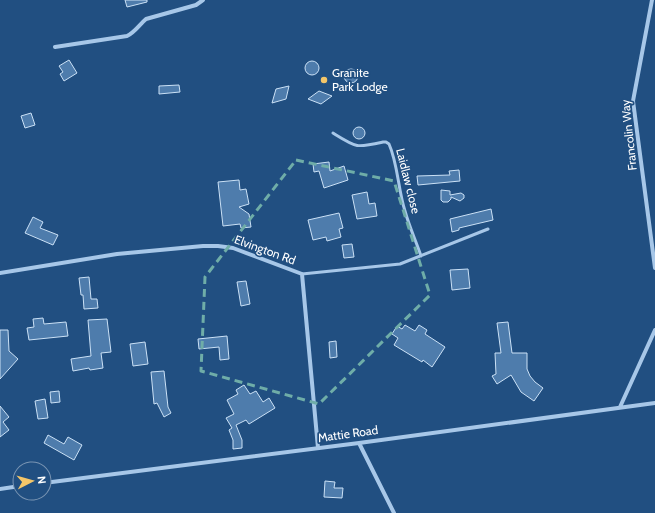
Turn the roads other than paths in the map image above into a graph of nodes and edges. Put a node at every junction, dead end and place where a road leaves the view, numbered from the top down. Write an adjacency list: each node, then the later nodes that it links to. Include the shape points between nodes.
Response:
1 (204, 0): 3 (street, via 196,5 146,19 127,36)
2 (652, 0): 7 (street, Francolin Way, via 633,101)
3 (56, 46)
4 (333, 133): 6 (lane, Laidlaw close, via 350,144 359,146 383,142 389,144 405,212)
5 (488, 229): 6 (lane)
6 (421, 256): 9 (lane, via 394,265)
7 (655, 268)
8 (0, 273): 9 (street, Elvington Rd, via 117,254 210,246 234,248)
9 (302, 274): 14 (street, Elvington Rd)
10 (655, 330): 12 (street)
11 (655, 403): 12 (street, Mattie Road)
12 (620, 408): 13 (street, Mattie Road)
13 (359, 443): 14 (street, Mattie Road); 18 (street)
14 (318, 448): 15 (street, Mattie Road)
15 (52, 482)
16 (12, 487): 17 (street)
17 (0, 489)
18 (394, 513)

